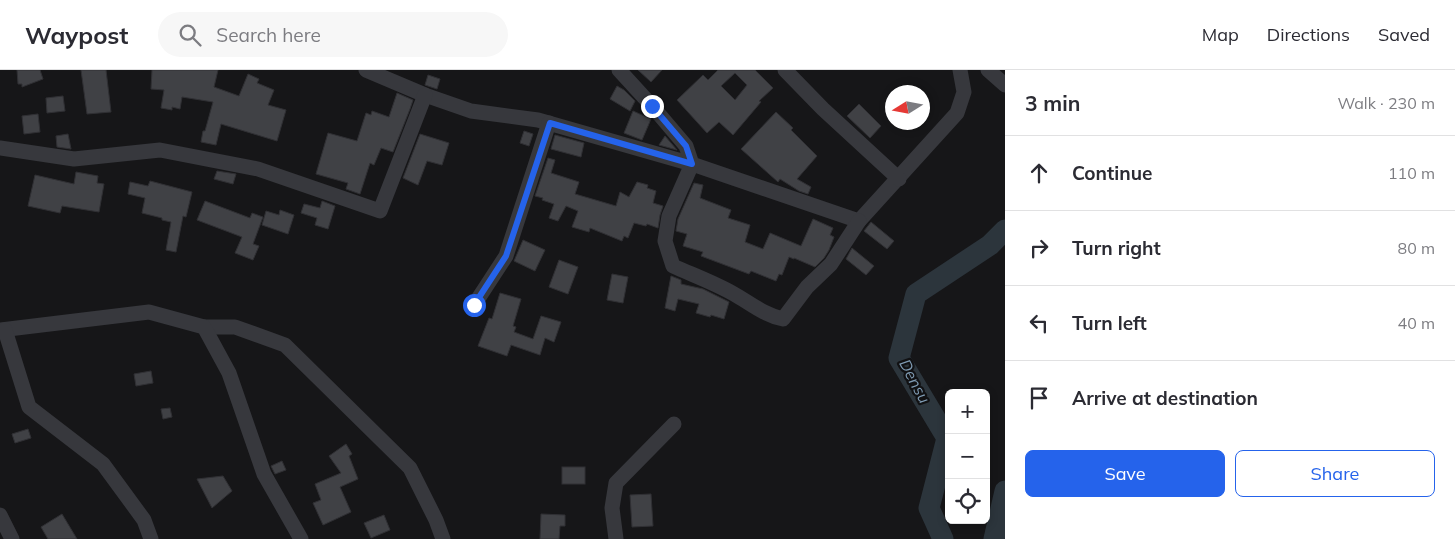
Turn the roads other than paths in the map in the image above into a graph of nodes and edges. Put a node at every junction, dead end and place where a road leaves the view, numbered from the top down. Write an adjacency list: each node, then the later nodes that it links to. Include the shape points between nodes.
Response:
1 (366, 70): 7 (street)
2 (618, 70): 10 (street, via 686,146)
3 (784, 70): 11 (street)
4 (960, 70): 11 (street, via 964,92 957,113)
5 (988, 70): 6 (street)
6 (1005, 85)
7 (425, 95): 8 (street, via 471,111); 9 (street, via 380,211 258,169 160,150 74,158)
8 (550, 123): 10 (street); 13 (street, via 506,256)
9 (0, 148)
10 (692, 164): 12 (street); 12 (street, via 669,216 665,241 673,266 774,317 783,319 831,264)
11 (899, 179): 12 (street)
12 (860, 221)
13 (474, 305)
14 (204, 327): 15 (street, via 149,312); 20 (street, via 229,373 264,474); 21 (street, via 234,328 284,346 410,468)
15 (2, 330): 19 (street, via 30,406 103,464 144,520)
16 (674, 424): 22 (street, via 616,483 612,508)
17 (0, 515): 18 (street)
18 (12, 539)
19 (152, 539)
20 (301, 539)
21 (443, 539)
22 (616, 539)

